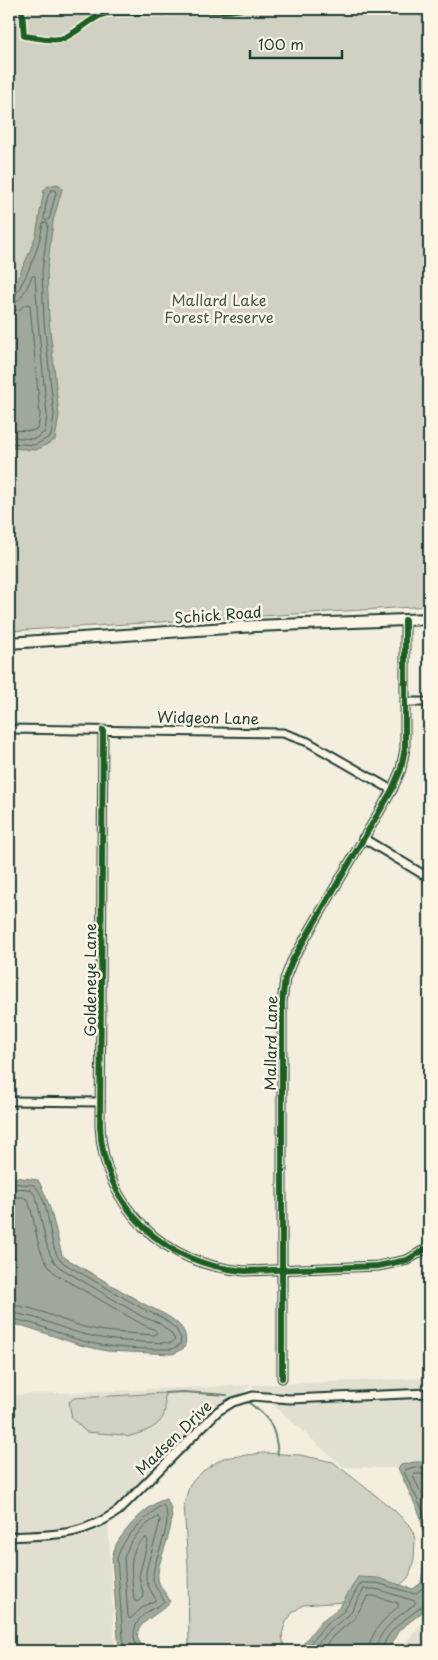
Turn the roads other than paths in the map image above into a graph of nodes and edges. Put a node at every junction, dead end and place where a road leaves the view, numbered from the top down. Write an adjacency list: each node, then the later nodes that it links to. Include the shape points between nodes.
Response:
1 (429, 619): 2 (street, Schick Road)
2 (405, 620): 3 (street, Schick Road, via 255,626); 4 (street, Mallard Lane)
3 (9, 643)
4 (406, 702): 5 (street); 8 (street, Mallard Lane, via 405,748)
5 (429, 702)
6 (9, 729): 7 (street, Widgeon Lane)
7 (103, 730): 8 (street, Widgeon Lane, via 283,732 308,742); 12 (street, Goldeneye Lane)
8 (392, 790): 9 (street, Mallard Lane)
9 (363, 838): 10 (street); 14 (street, Mallard Lane, via 292,961 283,988)
10 (429, 878)
11 (9, 1102): 12 (street)
12 (100, 1102): 14 (street, Goldeneye Lane, via 101,1138 107,1166 121,1198 154,1236 172,1249 204,1264 234,1270)
13 (429, 1247): 14 (street, Goldeneye Lane, via 394,1264)
14 (282, 1270): 15 (street, Mallard Lane)
15 (282, 1378)
16 (429, 1393): 17 (street, Madsen Drive, via 290,1399 253,1396 233,1402 218,1411 118,1511 102,1522 67,1534)
17 (9, 1537)

